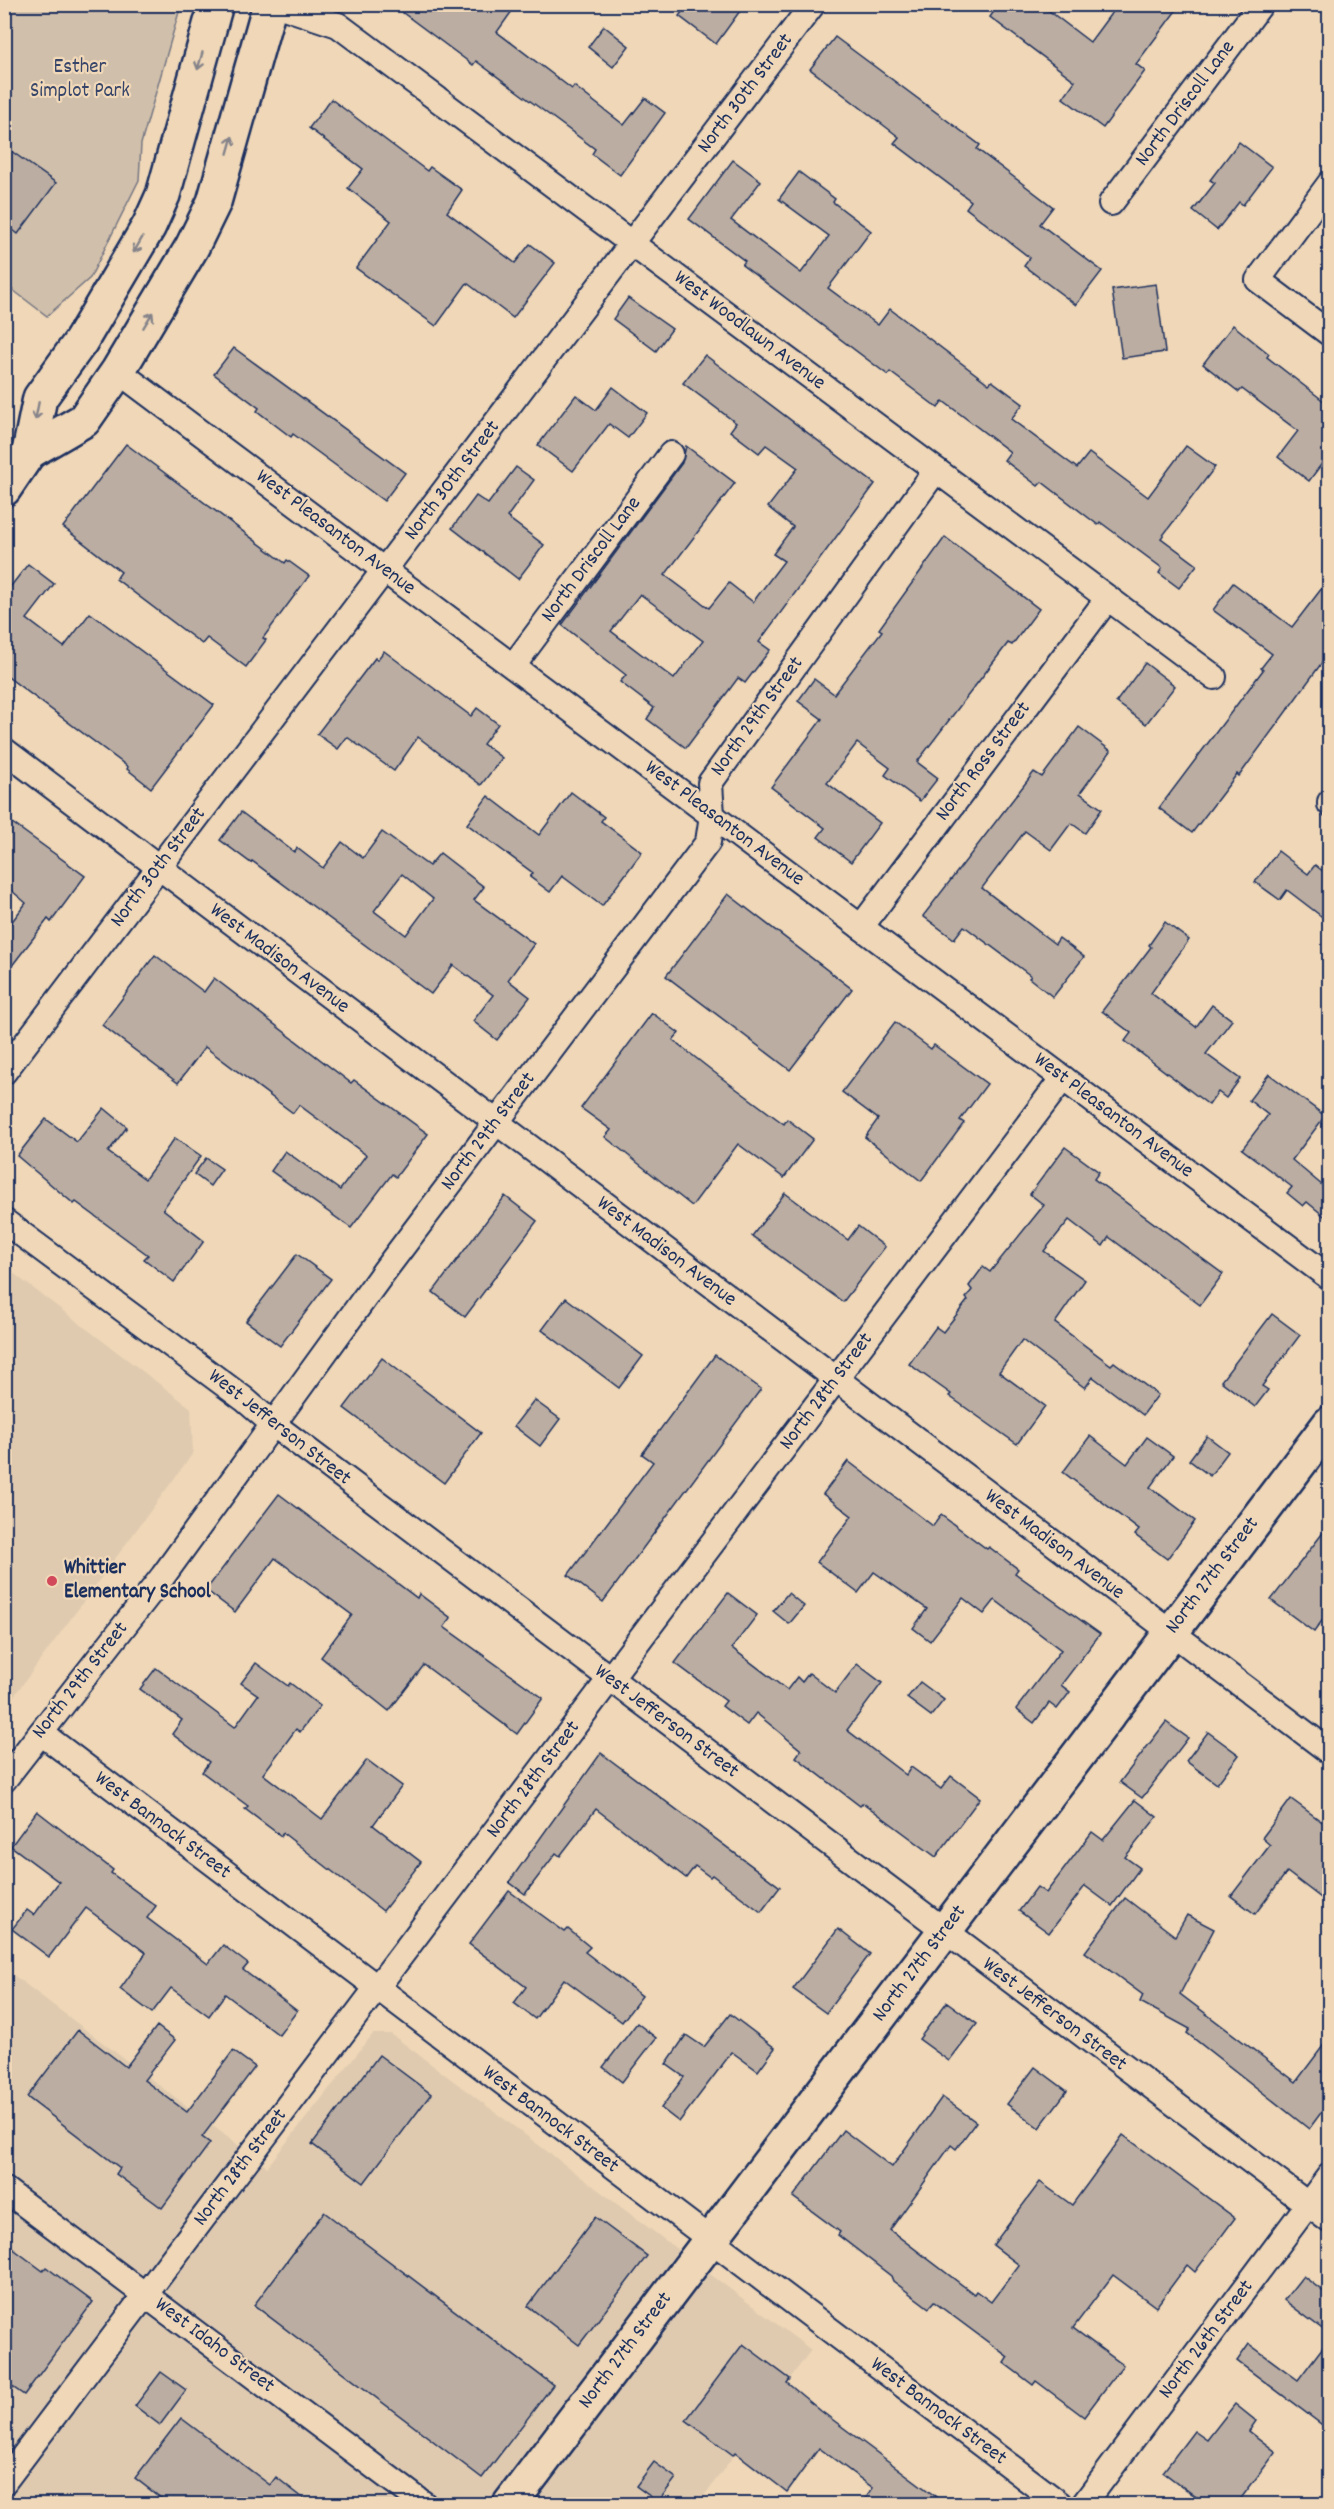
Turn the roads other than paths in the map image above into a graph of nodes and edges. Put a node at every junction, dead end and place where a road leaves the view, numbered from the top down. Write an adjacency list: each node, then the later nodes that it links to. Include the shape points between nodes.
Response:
1 (216, 4): 11 (street, one-way to 11, via 163,195 81,341 40,398)
2 (270, 4): 10 (street, one-way to 2, via 192,247 214,202)
3 (275, 4): 8 (street, West Woodlawn Avenue, via 338,25)
4 (813, 4): 8 (street, North 30th Street)
5 (1261, 4): 7 (street, North Driscoll Lane)
6 (1329, 183): 9 (street, via 1258,280)
7 (1111, 203)
8 (632, 244): 13 (street, West Woodlawn Avenue); 15 (street, North 30th Street)
9 (1329, 334)
10 (118, 370): 11 (street, via 84,420); 15 (street, West Pleasanton Avenue)
11 (29, 452): 14 (street)
12 (671, 454): 17 (street, North Driscoll Lane)
13 (936, 470): 16 (street, West Woodlawn Avenue); 20 (street, North 29th Street, via 710,783)
14 (4, 489)
15 (385, 571): 17 (street, West Pleasanton Avenue); 21 (street, North 30th Street)
16 (1108, 598): 18 (street, West Woodlawn Avenue); 22 (street, North Ross Street)
17 (513, 666): 20 (street, West Pleasanton Avenue)
18 (1214, 676)
19 (4, 750): 21 (street, West Madison Avenue)
20 (712, 815): 22 (street, West Pleasanton Avenue); 25 (street, North 29th Street, via 708,842)
21 (159, 869): 23 (street, North 30th Street); 25 (street, West Madison Avenue)
22 (861, 927): 24 (street, West Pleasanton Avenue)
23 (4, 1072)
24 (1063, 1078): 27 (street, West Pleasanton Avenue); 28 (street, North 28th Street)
25 (495, 1122): 28 (street, West Madison Avenue); 30 (street, North 29th Street)
26 (4, 1221): 30 (street, West Jefferson Street, via 244,1398)
27 (1329, 1278)
28 (836, 1380): 31 (street, West Madison Avenue); 32 (street, North 28th Street)
29 (1329, 1423): 31 (street, North 27th Street)
30 (273, 1424): 32 (street, West Jefferson Street); 33 (street, North 29th Street, via 157,1584)
31 (1170, 1632): 34 (street, West Madison Avenue); 36 (street, North 27th Street)
32 (610, 1679): 36 (street, West Jefferson Street); 37 (street, North 28th Street)
33 (41, 1733): 35 (street, North 29th Street); 37 (street, West Bannock Street)
34 (1329, 1752)
35 (4, 1780)
36 (944, 1932): 40 (street, West Jefferson Street); 42 (street, North 27th Street)
37 (376, 1989): 42 (street, West Bannock Street); 43 (street, North 28th Street)
38 (1329, 2175): 40 (street, North 26th Street)
39 (4, 2189): 43 (street, West Idaho Street)
40 (1308, 2205): 41 (street, West Jefferson Street); 48 (street, North 26th Street)
41 (1329, 2221)
42 (710, 2241): 46 (street, North 27th Street); 47 (street, West Bannock Street)
43 (146, 2295): 44 (street, North 28th Street); 45 (street, West Idaho Street)
44 (4, 2482)
45 (423, 2505)
46 (510, 2505)
47 (1060, 2505)
48 (1084, 2505)

